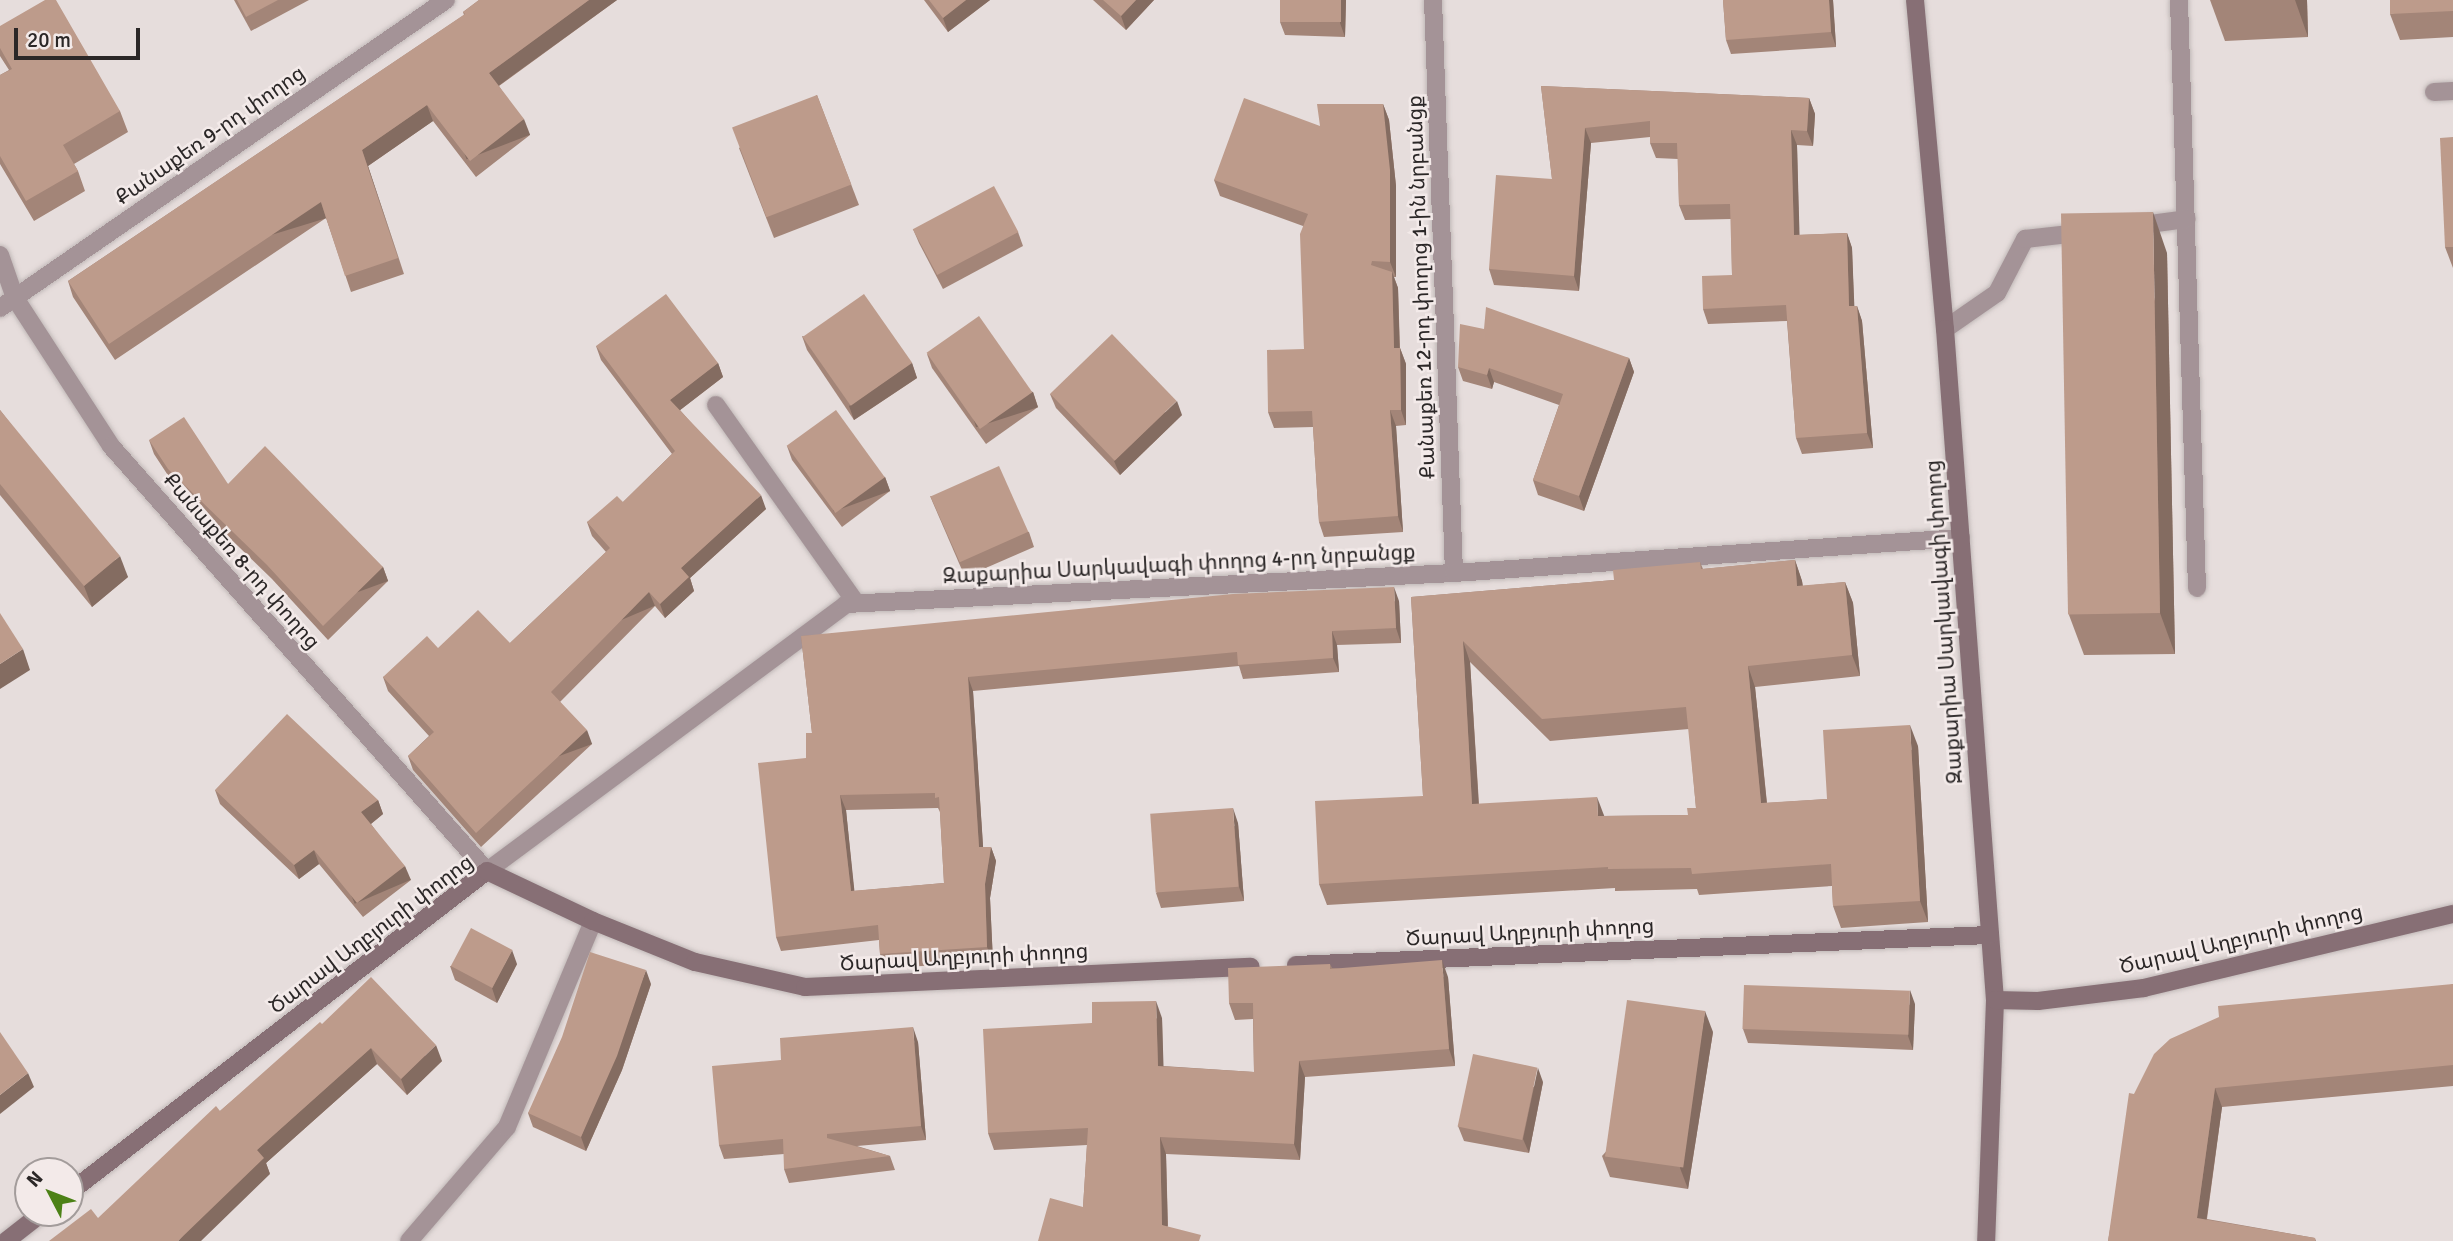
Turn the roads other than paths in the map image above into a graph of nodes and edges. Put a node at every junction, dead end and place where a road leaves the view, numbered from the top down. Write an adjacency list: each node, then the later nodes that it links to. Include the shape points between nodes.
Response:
1 (446, 0): 9 (street, Քանաքեռ 9-րդ փողոց)
2 (1433, 0): 13 (street, Քանաքեռ 12-րդ փողոց 1-ին նրբանցք)
3 (1915, 0): 10 (street, Զաքարիա Սարկավագի փողոց)
4 (2179, 0): 7 (street)
5 (2453, 91): 6 (street)
6 (2434, 92)
7 (2187, 219): 10 (street, via 2025,239 1997,293); 14 (street)
8 (0, 255): 9 (street, Քանաքեռ 8-րդ փողոց)
9 (8, 303): 16 (street, Քանաքեռ 8-րդ փողոց, via 111,446)
10 (1945, 329): 12 (street, Զաքարիա Սարկավագի փողոց)
11 (716, 405): 15 (street)
12 (1961, 538): 13 (street, Զաքարիա Սարկավագի փողոց 4-րդ նրբանցք); 19 (street, Զաքարիա Սարկավագի փողոց)
13 (1454, 573): 15 (street, Զաքարիա Սարկավագի փողոց 4-րդ նրբանցք)
14 (2197, 589)
15 (856, 603): 16 (street, Զաքարիա Սարկավագի փողոց 4-րդ նրբանցք, via 846,604)
16 (487, 870): 18 (street, Ծարավ Աղբյուրի փողոց); 21 (street, Ծարավ Աղբյուրի փողոց)
17 (2453, 914): 20 (street, Ծարավ Աղբյուրի փողոց, via 2144,988 2038,1001)
18 (593, 921): 19 (street, Ծարավ Աղբյուրի փողոց, via 695,962 804,987); 24 (street, via 507,1127)
19 (1990, 935): 20 (street, Զաքարիա Սարկավագի փողոց)
20 (1995, 1000): 25 (street, Զաքարիա Սարկավագի փողոց)
21 (84, 1181)
22 (24, 1227): 23 (street)
23 (6, 1241)
24 (409, 1241)
25 (1986, 1241)

